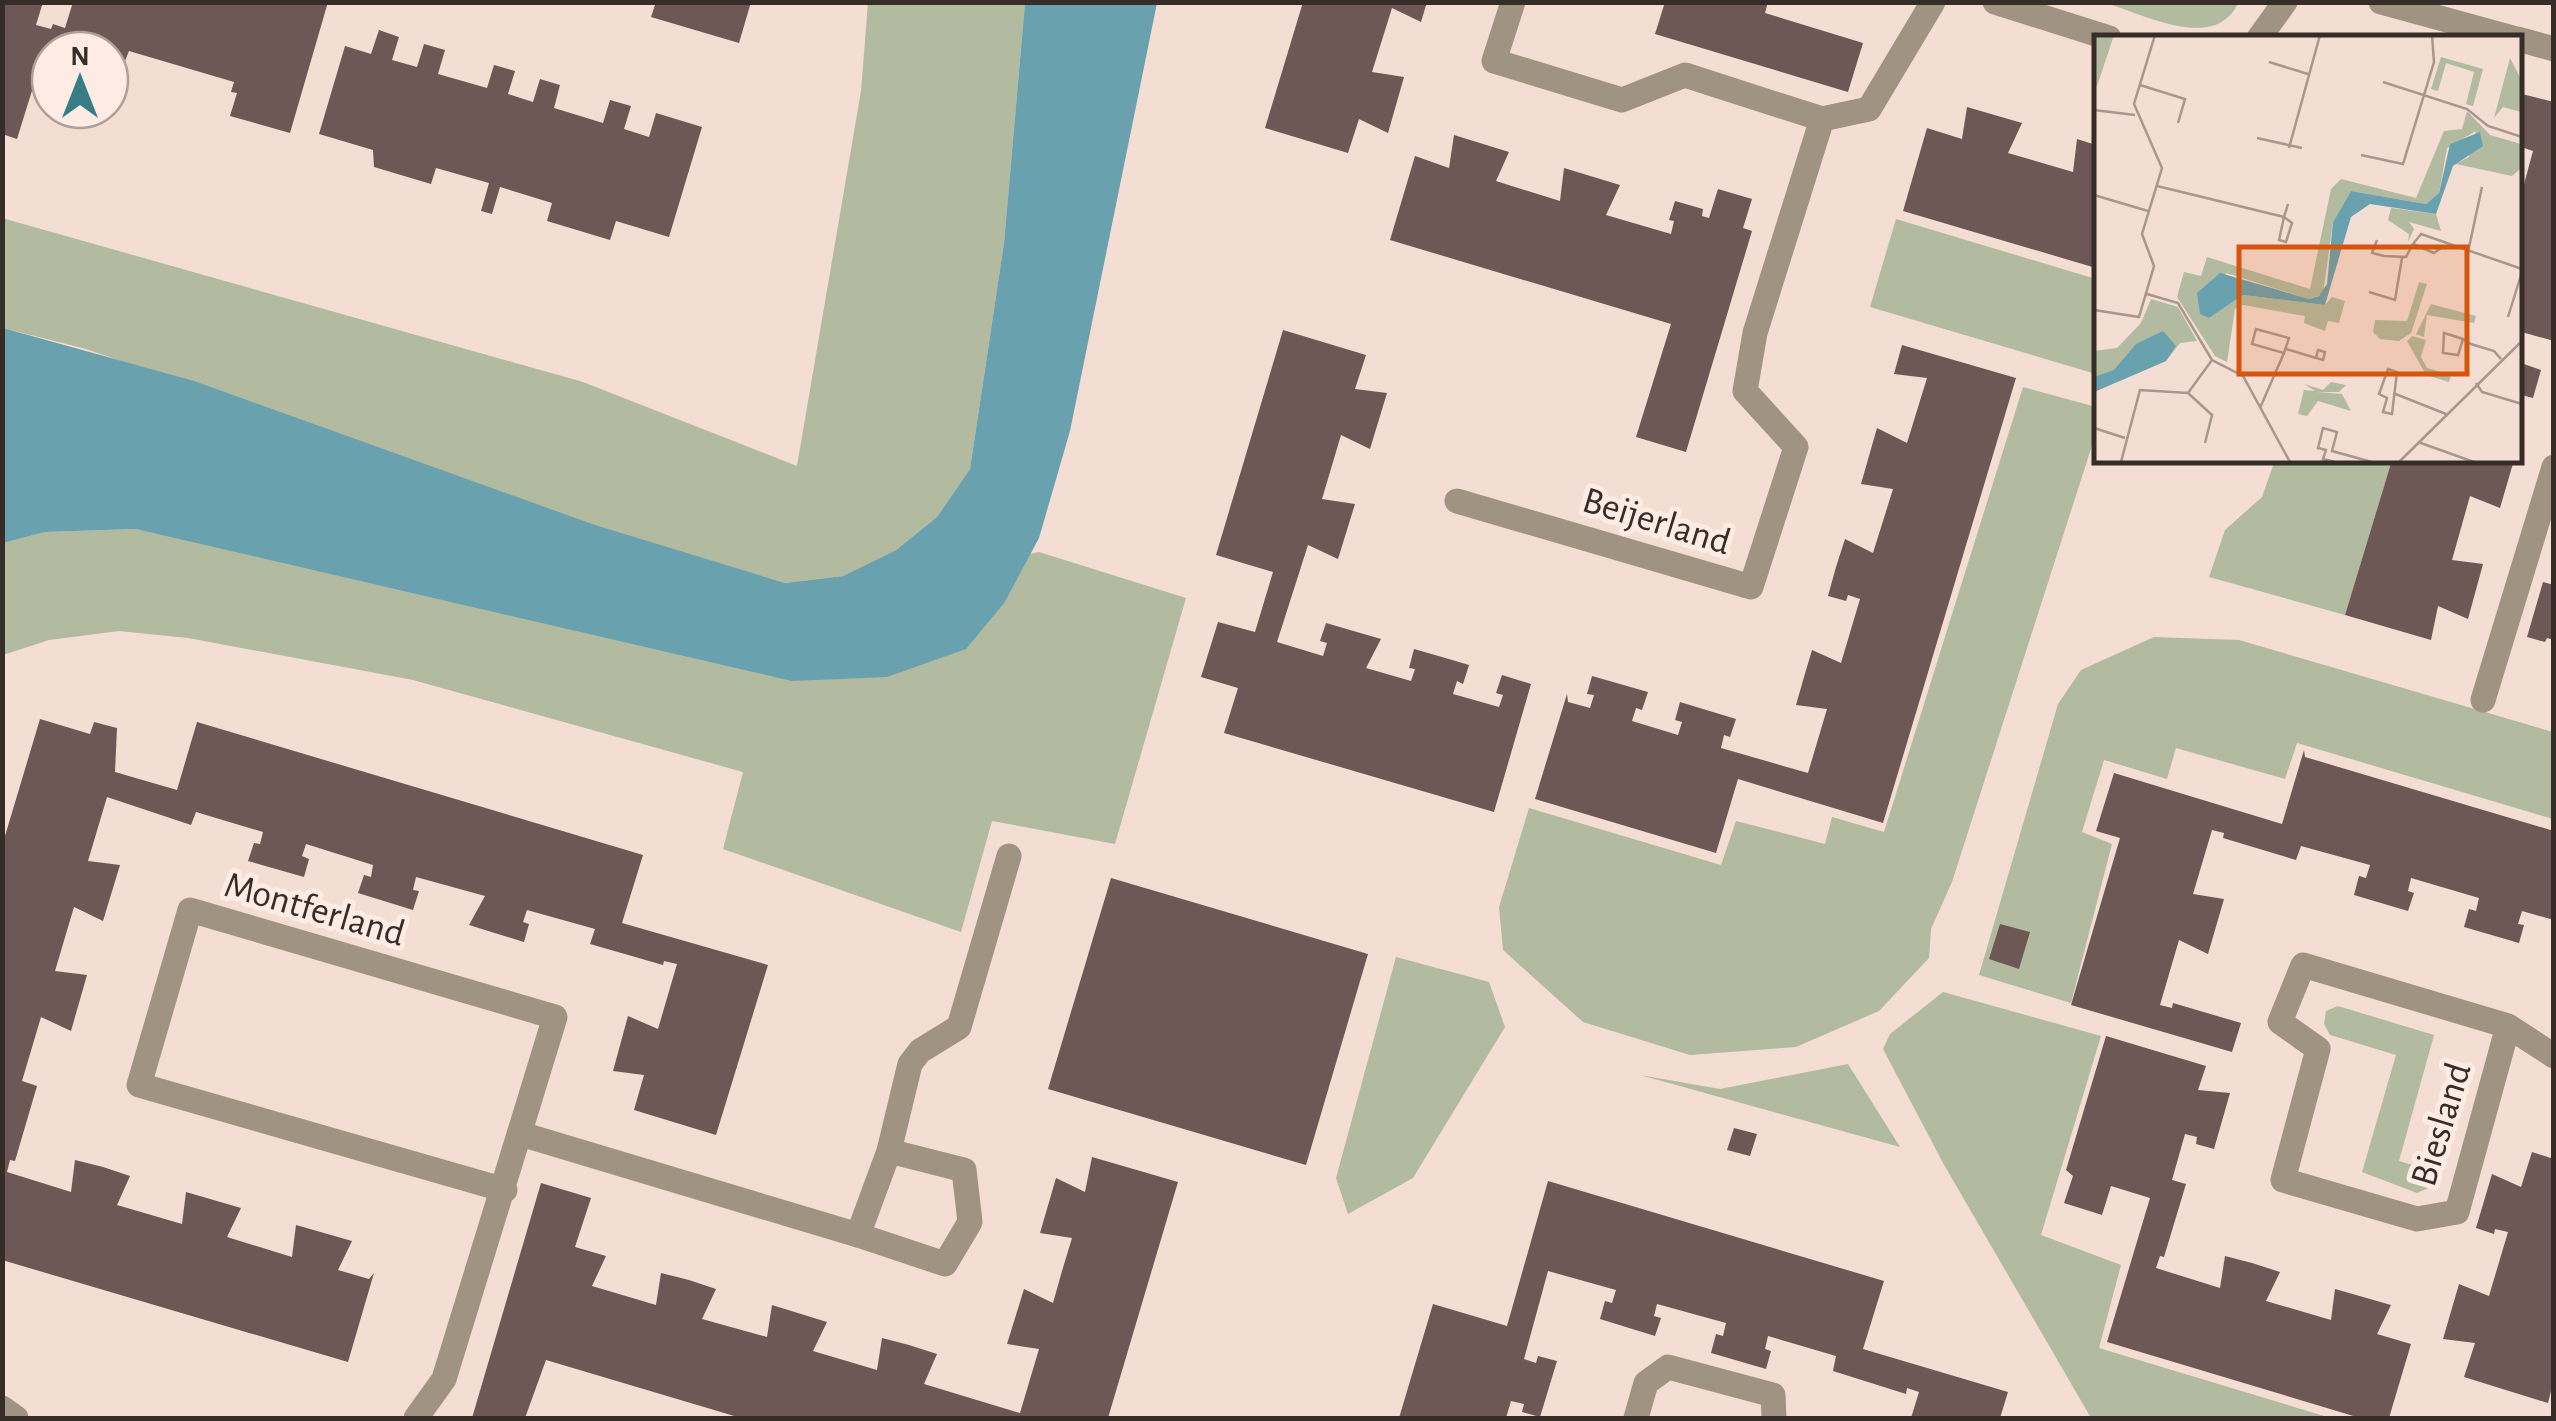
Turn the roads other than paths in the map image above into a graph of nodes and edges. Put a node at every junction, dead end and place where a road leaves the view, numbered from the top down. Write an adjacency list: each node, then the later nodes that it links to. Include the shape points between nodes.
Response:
1 (1513, 2): 11 (street, via 1494,61 1622,100 1685,75)
2 (1933, 2): 11 (street, via 1869,109)
3 (1995, 2): 6 (street)
4 (2285, 2): 7 (street)
5 (2381, 2): 8 (street)
6 (2099, 35)
7 (2261, 35)
8 (2505, 35)
9 (2521, 39): 10 (street)
10 (2554, 49)
11 (1822, 119): 13 (street, Beijerland, via 1756,333 1745,391 1796,446 1751,588)
12 (2554, 468): 14 (street)
13 (1457, 501)
14 (2484, 700)
15 (1009, 856): 19 (street, via 959,1027 910,1064)
16 (2508, 1026): 16 (street, Biesland, via 2303,966 2280,1022 2318,1049 2283,1180 2417,1220 2457,1212); 17 (street, Biesland)
17 (2554, 1056)
18 (522, 1134): 20 (street, Montferland); 20 (street, Montferland, via 555,1016 190,910 139,1085); 21 (street)
19 (889, 1151): 21 (street); 21 (street, via 964,1170 970,1222 944,1264)
20 (505, 1190): 24 (street, Montferland, via 444,1378)
21 (858, 1236)
22 (2, 1408): 23 (street)
23 (16, 1418)
24 (416, 1418)
25 (1636, 1418): 26 (street, via 1646,1383 1668,1367 1772,1394)
26 (1774, 1418)

